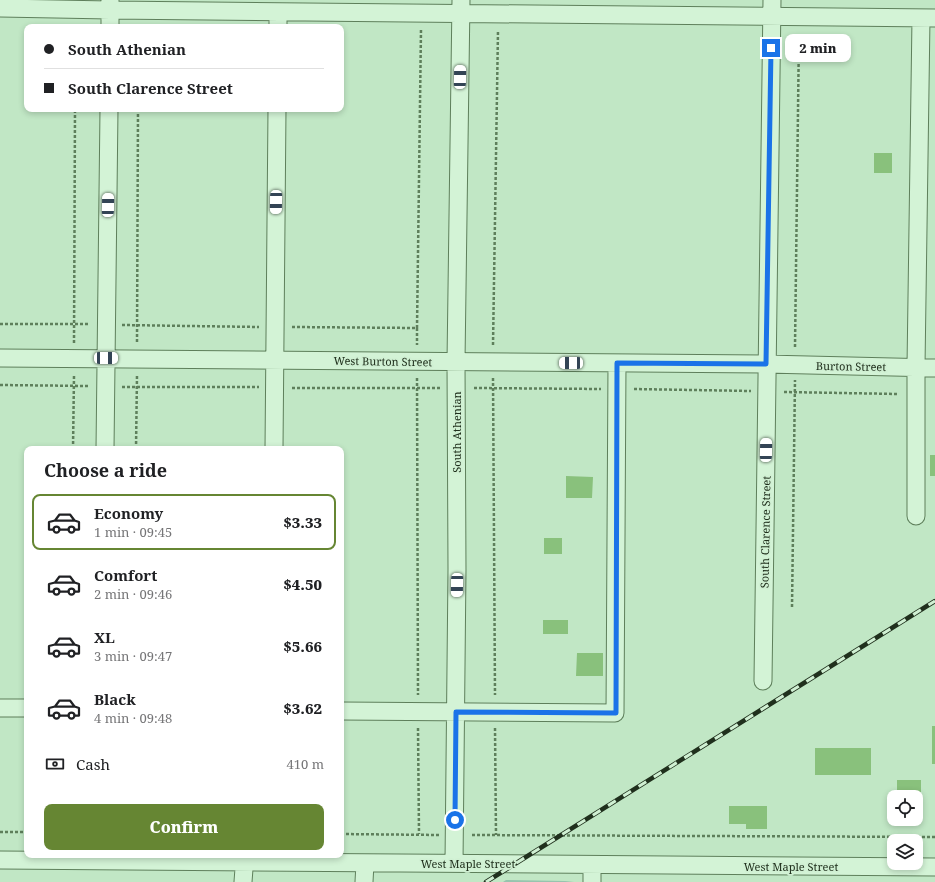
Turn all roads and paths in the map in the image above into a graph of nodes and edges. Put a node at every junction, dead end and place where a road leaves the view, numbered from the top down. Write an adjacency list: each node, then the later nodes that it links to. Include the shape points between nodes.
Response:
1 (110, 5): 3 (street); 9 (street); 10 (street)
2 (461, 7): 5 (street); 6 (street); 27 (street, South Athenian)
3 (0, 8)
4 (772, 8): 6 (street); 7 (street); 30 (street, South Clarence Street)
5 (421, 13): 9 (street); 20 (path)
6 (498, 14): 28 (path)
7 (799, 16): 8 (street); 31 (path)
8 (928, 18): 32 (street)
9 (278, 19)
10 (110, 24)
11 (75, 112): 16 (path)
12 (109, 112): 17 (street)
13 (138, 112): 18 (path)
14 (277, 112): 19 (street)
15 (0, 324): 16 (path)
16 (74, 324): 17 (path); 22 (path)
17 (107, 325): 18 (path); 23 (street)
18 (137, 325): 19 (path); 24 (path)
19 (275, 327): 20 (path); 25 (street)
20 (417, 328): 26 (path)
21 (0, 358): 22 (street, West Burton Street)
22 (74, 358): 23 (street, West Burton Street); 34 (path)
23 (106, 358): 24 (street, West Burton Street); 35 (street)
24 (137, 358): 25 (street, West Burton Street); 36 (path)
25 (274, 360): 26 (street, West Burton Street); 37 (street)
26 (417, 361): 27 (street, West Burton Street); 44 (path)
27 (456, 362): 28 (street, West Burton Street); 45 (street, South Athenian)
28 (493, 362): 29 (street, West Burton Street); 46 (path)
29 (617, 363): 30 (street, West Burton Street); 46 (street, via 616,713)
30 (766, 364): 31 (street, Burton Street); 40 (street, South Clarence Street)
31 (795, 365): 32 (street, Burton Street); 39 (path)
32 (916, 367): 33 (street, Burton Street); 38 (street)
33 (935, 368)
34 (73, 446)
35 (105, 446)
36 (136, 446)
37 (274, 446)
38 (916, 516)
39 (792, 606)
40 (763, 681)
41 (0, 708): 42 (street)
42 (24, 708)
43 (344, 711): 44 (street)
44 (418, 712): 45 (street); 50 (path)
45 (456, 712): 46 (street); 51 (street, South Athenian)
46 (495, 712): 52 (path)
47 (0, 832): 48 (path)
48 (24, 832)
49 (344, 834): 50 (path)
50 (419, 834): 51 (path)
51 (455, 835): 52 (path); 58 (street, South Athenian)
52 (496, 836): 53 (path)
53 (935, 837)
54 (101, 858): 55 (street, West Maple Street); 56 (street, West Maple Street)
55 (245, 858): 57 (street, West Maple Street); 61 (street)
56 (0, 860)
57 (365, 863): 58 (street, West Maple Street); 62 (street)
58 (454, 863): 59 (street, West Maple Street)
59 (592, 864): 60 (street, West Maple Street); 63 (street)
60 (935, 867)
61 (243, 882)
62 (364, 882)
63 (592, 882)

